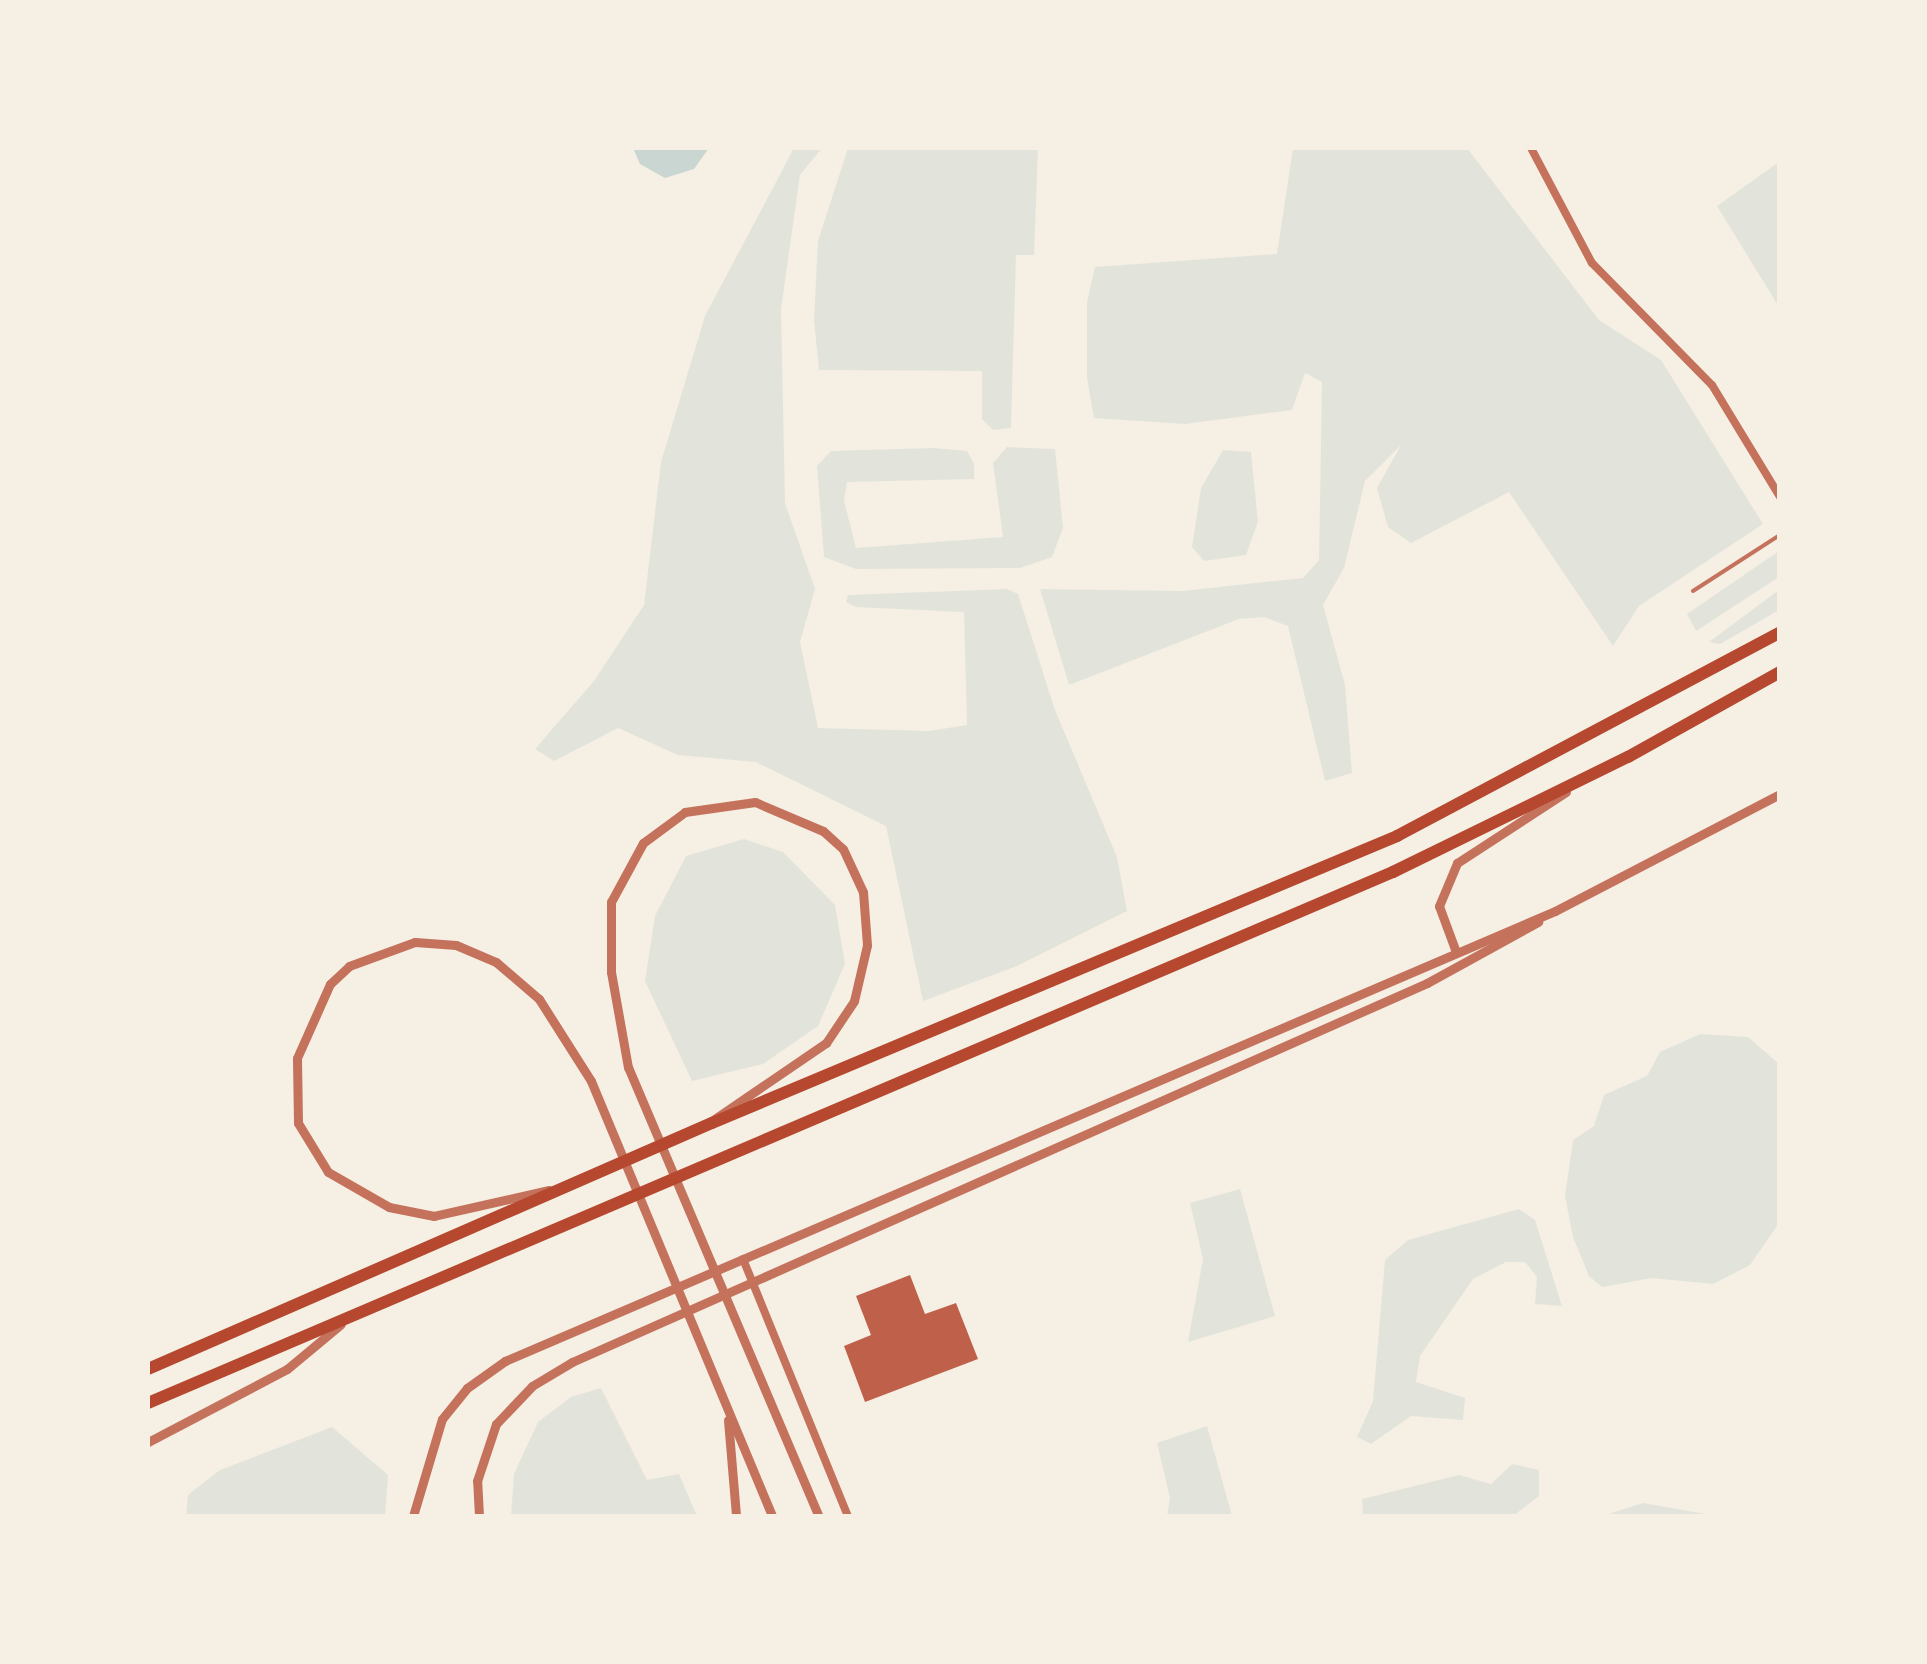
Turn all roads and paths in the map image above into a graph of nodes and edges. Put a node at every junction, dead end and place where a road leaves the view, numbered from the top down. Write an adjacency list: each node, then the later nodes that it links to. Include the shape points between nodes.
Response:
1 (1531, 148): 2 (street, via 1592,263 1712,385)
2 (1780, 497)
3 (1780, 536): 4 (lane)
4 (1693, 591)
5 (1780, 632): 11 (highway, via 1594,737 1396,836)
6 (1780, 672): 7 (highway)
7 (1581, 781): 10 (street, via 1457,864 1438,906); 15 (highway, via 1264,930)
8 (1780, 794): 9 (street)
9 (1554, 911): 10 (street); 14 (street, via 1461,964)
10 (1456, 952): 13 (street)
11 (712, 1122): 12 (highway); 24 (street, via 726,1106 826,1043 854,1001 868,918 856,871 823,831 755,802 685,812 643,843 618,884 609,934 628,1068)
12 (565, 1187): 16 (highway); 18 (street, via 434,1216 351,1190 312,1152 298,1122 298,1058 330,984 378,950 415,942 456,946 522,981 592,1081)
13 (744, 1258): 14 (street); 20 (street, via 505,1362 467,1388 442,1419)
14 (755, 1286): 21 (street, via 532,1386 496,1424 484,1451); 25 (street)
15 (345, 1321): 17 (highway); 19 (street, via 287,1369)
16 (148, 1368)
17 (148, 1403)
18 (726, 1407): 22 (street); 23 (street)
19 (148, 1442)
20 (413, 1516)
21 (478, 1516)
22 (736, 1516)
23 (772, 1516)
24 (819, 1516)
25 (848, 1516)

